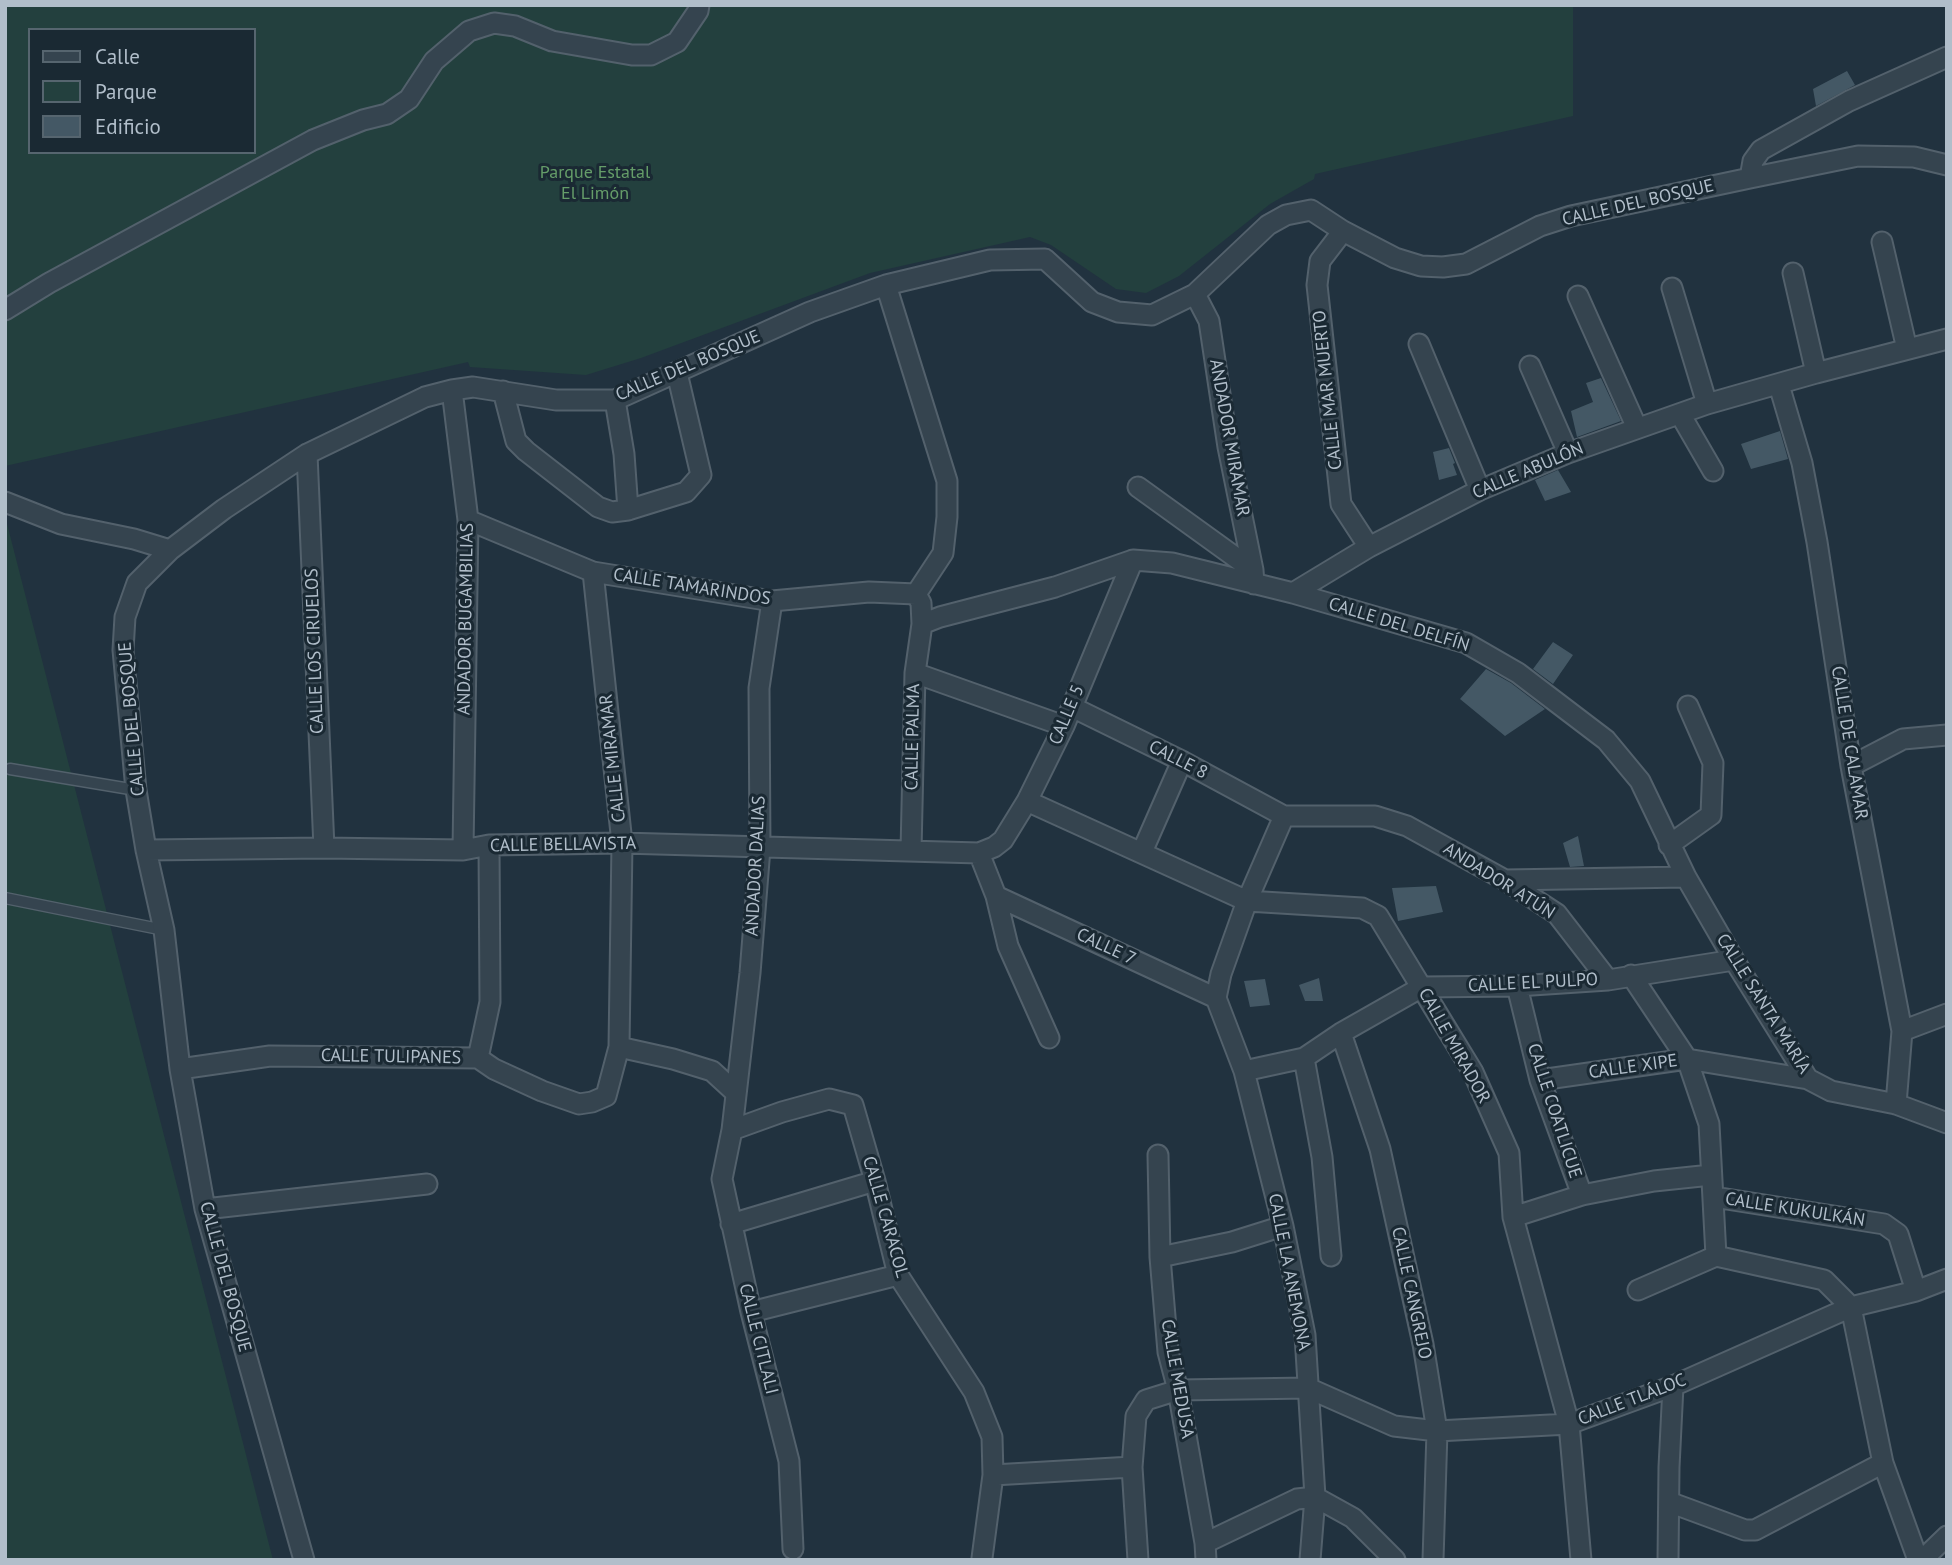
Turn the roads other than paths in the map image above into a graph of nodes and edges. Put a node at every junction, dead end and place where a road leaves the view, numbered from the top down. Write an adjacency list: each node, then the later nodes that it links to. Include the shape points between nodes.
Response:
1 (699, 5): 12 (street, via 677,42 651,55 552,41 494,23 469,31 434,61 409,99 387,114 313,140)
2 (1947, 57): 4 (street, via 1849,101 1761,150 1752,161)
3 (1947, 165): 4 (street, CALLE DEL BOSQUE, via 1914,157 1857,156)
4 (1750, 178): 5 (street, CALLE DEL BOSQUE, via 1571,216 1540,226 1466,264 1443,267 1395,258)
5 (1343, 231): 10 (street, CALLE DEL BOSQUE, via 1311,210 1286,215 1268,225); 34 (street, CALLE MAR MUERTO, via 1320,261 1317,285 1340,504)
6 (1882, 242): 15 (street)
7 (1793, 273): 18 (street)
8 (886, 285): 10 (street, CALLE DEL BOSQUE, via 990,260 1045,259 1093,302 1118,312 1152,315); 17 (street, CALLE DEL BOSQUE, via 810,312); 40 (street, via 947,481 943,553)
9 (1672, 288): 23 (street)
10 (1195, 294): 38 (street, ANDADOR MIRAMAR, via 1209,321)
11 (1578, 296): 25 (street)
12 (5, 310)
13 (1947, 339): 15 (street, CALLE ABULÓN)
14 (1419, 344): 30 (street)
15 (1907, 349): 18 (street, CALLE ABULÓN)
16 (1530, 366): 26 (street)
17 (677, 373): 22 (street, CALLE DEL BOSQUE); 32 (street, via 701,475 685,492)
18 (1816, 373): 19 (street, CALLE ABULÓN)
19 (1779, 385): 23 (street, CALLE ABULÓN); 49 (street, CALLE DE CALAMAR, via 1815,528)
20 (452, 390): 21 (street, CALLE DEL BOSQUE); 27 (street, CALLE DEL BOSQUE, via 425,397); 33 (street, ANDADOR BUGAMBILIAS)
21 (503, 391): 22 (street, CALLE DEL BOSQUE, via 556,400); 32 (street, via 516,441 526,451 598,507 612,512)
22 (615, 400): 32 (street)
23 (1706, 404): 24 (street, CALLE ABULÓN)
24 (1680, 414): 25 (street, CALLE ABULÓN); 28 (street)
25 (1637, 428): 26 (street, CALLE ABULÓN)
26 (1568, 453): 30 (street, CALLE ABULÓN)
27 (307, 454): 35 (street, CALLE DEL BOSQUE); 57 (street, CALLE LOS CIRUELOS)
28 (1713, 471)
29 (1138, 487): 38 (street)
30 (1480, 490): 34 (street, CALLE ABULÓN)
31 (5, 502): 35 (street, via 61,524)
32 (628, 510)
33 (468, 520): 37 (street, CALLE TAMARINDOS); 60 (street, ANDADOR BUGAMBILIAS)
34 (1369, 547): 39 (street, CALLE ABULÓN)
35 (170, 550): 51 (street, CALLE DEL BOSQUE, via 137,583 125,617 123,650)
36 (1133, 560): 38 (street, CALLE DEL DELFÍN); 42 (street); 45 (street, CALLE 5)
37 (593, 572): 41 (street, CALLE TAMARINDOS); 54 (street, CALLE MIRAMAR)
38 (1254, 577): 39 (street, CALLE DEL DELFÍN)
39 (1293, 593): 56 (street, CALLE DEL DELFÍN, via 1466,643 1518,673 1606,740 1640,781)
40 (919, 599): 41 (street, CALLE TAMARINDOS, via 869,592); 42 (street, CALLE PALMA)
41 (772, 601): 58 (street, ANDADOR DALIAS, via 759,688)
42 (922, 624): 43 (street, CALLE PALMA)
43 (915, 673): 46 (street); 61 (street, CALLE PALMA)
44 (1688, 706): 56 (street, via 1713,763 1711,815)
45 (1072, 707): 46 (street, CALLE 5); 48 (street, CALLE 8)
46 (1065, 726): 52 (street, CALLE 5)
47 (1947, 735): 49 (street, via 1903,739)
48 (1182, 761): 53 (street, CALLE 8); 62 (street)
49 (1851, 766): 77 (street, CALLE DE CALAMAR)
50 (10, 769): 51 (lane)
51 (136, 790): 59 (street, CALLE DEL BOSQUE)
52 (1027, 801): 62 (street); 63 (street, CALLE 5, via 1003,840)
53 (1284, 816): 65 (street, ANDADOR ATÚN, via 1375,816 1407,826); 68 (street)
54 (622, 843): 55 (street, CALLE BELLAVISTA); 58 (street, CALLE BELLAVISTA); 80 (street, CALLE MIRAMAR)
55 (489, 845): 60 (street, CALLE BELLAVISTA); 81 (street, via 490,1002)
56 (1669, 845): 64 (street, CALLE DEL DELFÍN)
57 (324, 848): 59 (street, CALLE BELLAVISTA); 60 (street, CALLE BELLAVISTA)
58 (760, 848): 61 (street, CALLE BELLAVISTA); 88 (street, ANDADOR DALIAS)
59 (146, 850): 69 (street, CALLE DEL BOSQUE)
60 (463, 850)
61 (911, 851): 63 (street, CALLE BELLAVISTA)
62 (1142, 852): 68 (street)
63 (979, 853): 66 (street)
64 (1686, 877): 65 (street); 70 (street, CALLE SANTA MARÍA)
65 (1504, 880): 72 (street, ANDADOR ATÚN, via 1557,914)
66 (996, 896): 75 (street, CALLE 7); 79 (street, via 1007,946)
67 (5, 898): 69 (lane)
68 (1247, 901): 74 (street, CALLE MIRADOR, via 1362,908 1378,916); 75 (street)
69 (163, 930): 84 (street, CALLE DEL BOSQUE)
70 (1734, 960): 71 (street, CALLE EL PULPO); 86 (street, CALLE SANTA MARÍA)
71 (1631, 975): 72 (street, CALLE EL PULPO); 83 (street)
72 (1608, 979): 73 (street, CALLE EL PULPO)
73 (1517, 986): 74 (street, CALLE EL PULPO); 87 (street, CALLE COATLICUE)
74 (1422, 987): 78 (street, CALLE EL PULPO); 100 (street, CALLE MIRADOR, via 1473,1072 1509,1153)
75 (1216, 998): 85 (street, CALLE LA ANEMONA)
76 (1947, 1014): 77 (street)
77 (1902, 1031): 90 (street, CALLE DE CALAMAR)
78 (1342, 1033): 82 (street, CALLE EL PULPO); 116 (street, CALLE CANGREJO, via 1380,1149 1423,1344)
79 (1049, 1038)
80 (619, 1047): 88 (street, via 712,1071); 89 (street, CALLE MIRAMAR, via 606,1096)
81 (478, 1058): 84 (street, CALLE TULIPANES, via 270,1056); 89 (street, CALLE TULIPANES, via 542,1091 579,1104)
82 (1304, 1058): 85 (street, CALLE EL PULPO); 103 (street, via 1322,1157)
83 (1687, 1059): 86 (street, CALLE XIPE); 87 (street, CALLE XIPE); 94 (street, via 1709,1124)
84 (180, 1069): 99 (street, CALLE DEL BOSQUE)
85 (1244, 1071): 102 (street, CALLE LA ANEMONA)
86 (1808, 1079): 90 (street, CALLE SANTA MARÍA, via 1831,1091)
87 (1540, 1080): 97 (street, CALLE COATLICUE)
88 (736, 1093): 92 (street, ANDADOR DALIAS)
89 (592, 1102)
90 (1896, 1104): 91 (street, CALLE SANTA MARÍA)
91 (1947, 1123)
92 (732, 1130): 95 (street, CALLE CARACOL, via 829,1099 853,1105); 101 (street, CALLE CITLALI, via 722,1179)
93 (1158, 1155): 105 (street, CALLE MEDUSA)
94 (1711, 1175): 97 (street, CALLE KUKULKÁN); 98 (street)
95 (875, 1181): 101 (street); 106 (street, CALLE CARACOL)
96 (427, 1184): 99 (street)
97 (1582, 1195): 100 (street, CALLE KUKULKÁN)
98 (1714, 1197): 104 (street); 109 (street, CALLE KUKULKÁN, via 1884,1224 1898,1234)
99 (205, 1209): 126 (street, CALLE DEL BOSQUE)
100 (1513, 1217): 115 (street, CALLE MIRADOR)
101 (730, 1224): 111 (street, CALLE CITLALI)
102 (1283, 1226): 105 (street); 113 (street, CALLE LA ANEMONA, via 1305,1335)
103 (1331, 1255)
104 (1716, 1256): 108 (street); 110 (street, via 1824,1280)
105 (1160, 1257): 114 (street, CALLE MEDUSA, via 1168,1352)
106 (898, 1275): 111 (street); 119 (street, CALLE CARACOL, via 974,1392 992,1437)
107 (1947, 1279): 109 (street, CALLE TLÁLOC)
108 (1638, 1290)
109 (1916, 1291): 110 (street, CALLE TLÁLOC)
110 (1851, 1307): 112 (street, CALLE TLÁLOC); 117 (street)
111 (751, 1312): 123 (street, CALLE CITLALI, via 789,1461)
112 (1673, 1386): 115 (street, CALLE TLÁLOC); 121 (street)
113 (1308, 1388): 114 (street); 116 (street, CALLE TLÁLOC, via 1394,1426); 120 (street, CALLE LA ANEMONA)
114 (1178, 1390): 118 (street, via 1146,1400 1136,1416); 124 (street, CALLE MEDUSA)
115 (1569, 1424): 116 (street, CALLE TLÁLOC); 131 (street, CALLE MIRADOR)
116 (1437, 1432): 130 (street, CALLE CANGREJO)
117 (1883, 1463): 121 (street, via 1755,1530 1745,1531); 133 (street)
118 (1132, 1467): 119 (street); 127 (street)
119 (993, 1475): 125 (street, CALLE CARACOL)
120 (1315, 1497): 124 (street, via 1297,1499); 128 (street, CALLE LA ANEMONA); 129 (street, via 1353,1518)
121 (1670, 1502): 132 (street)
122 (1947, 1536): 133 (street)
123 (793, 1549)
124 (1205, 1551)
125 (982, 1558)
126 (304, 1560)
127 (1139, 1560)
128 (1310, 1560)
129 (1395, 1560)
130 (1433, 1560)
131 (1581, 1560)
132 (1668, 1560)
133 (1920, 1560)

